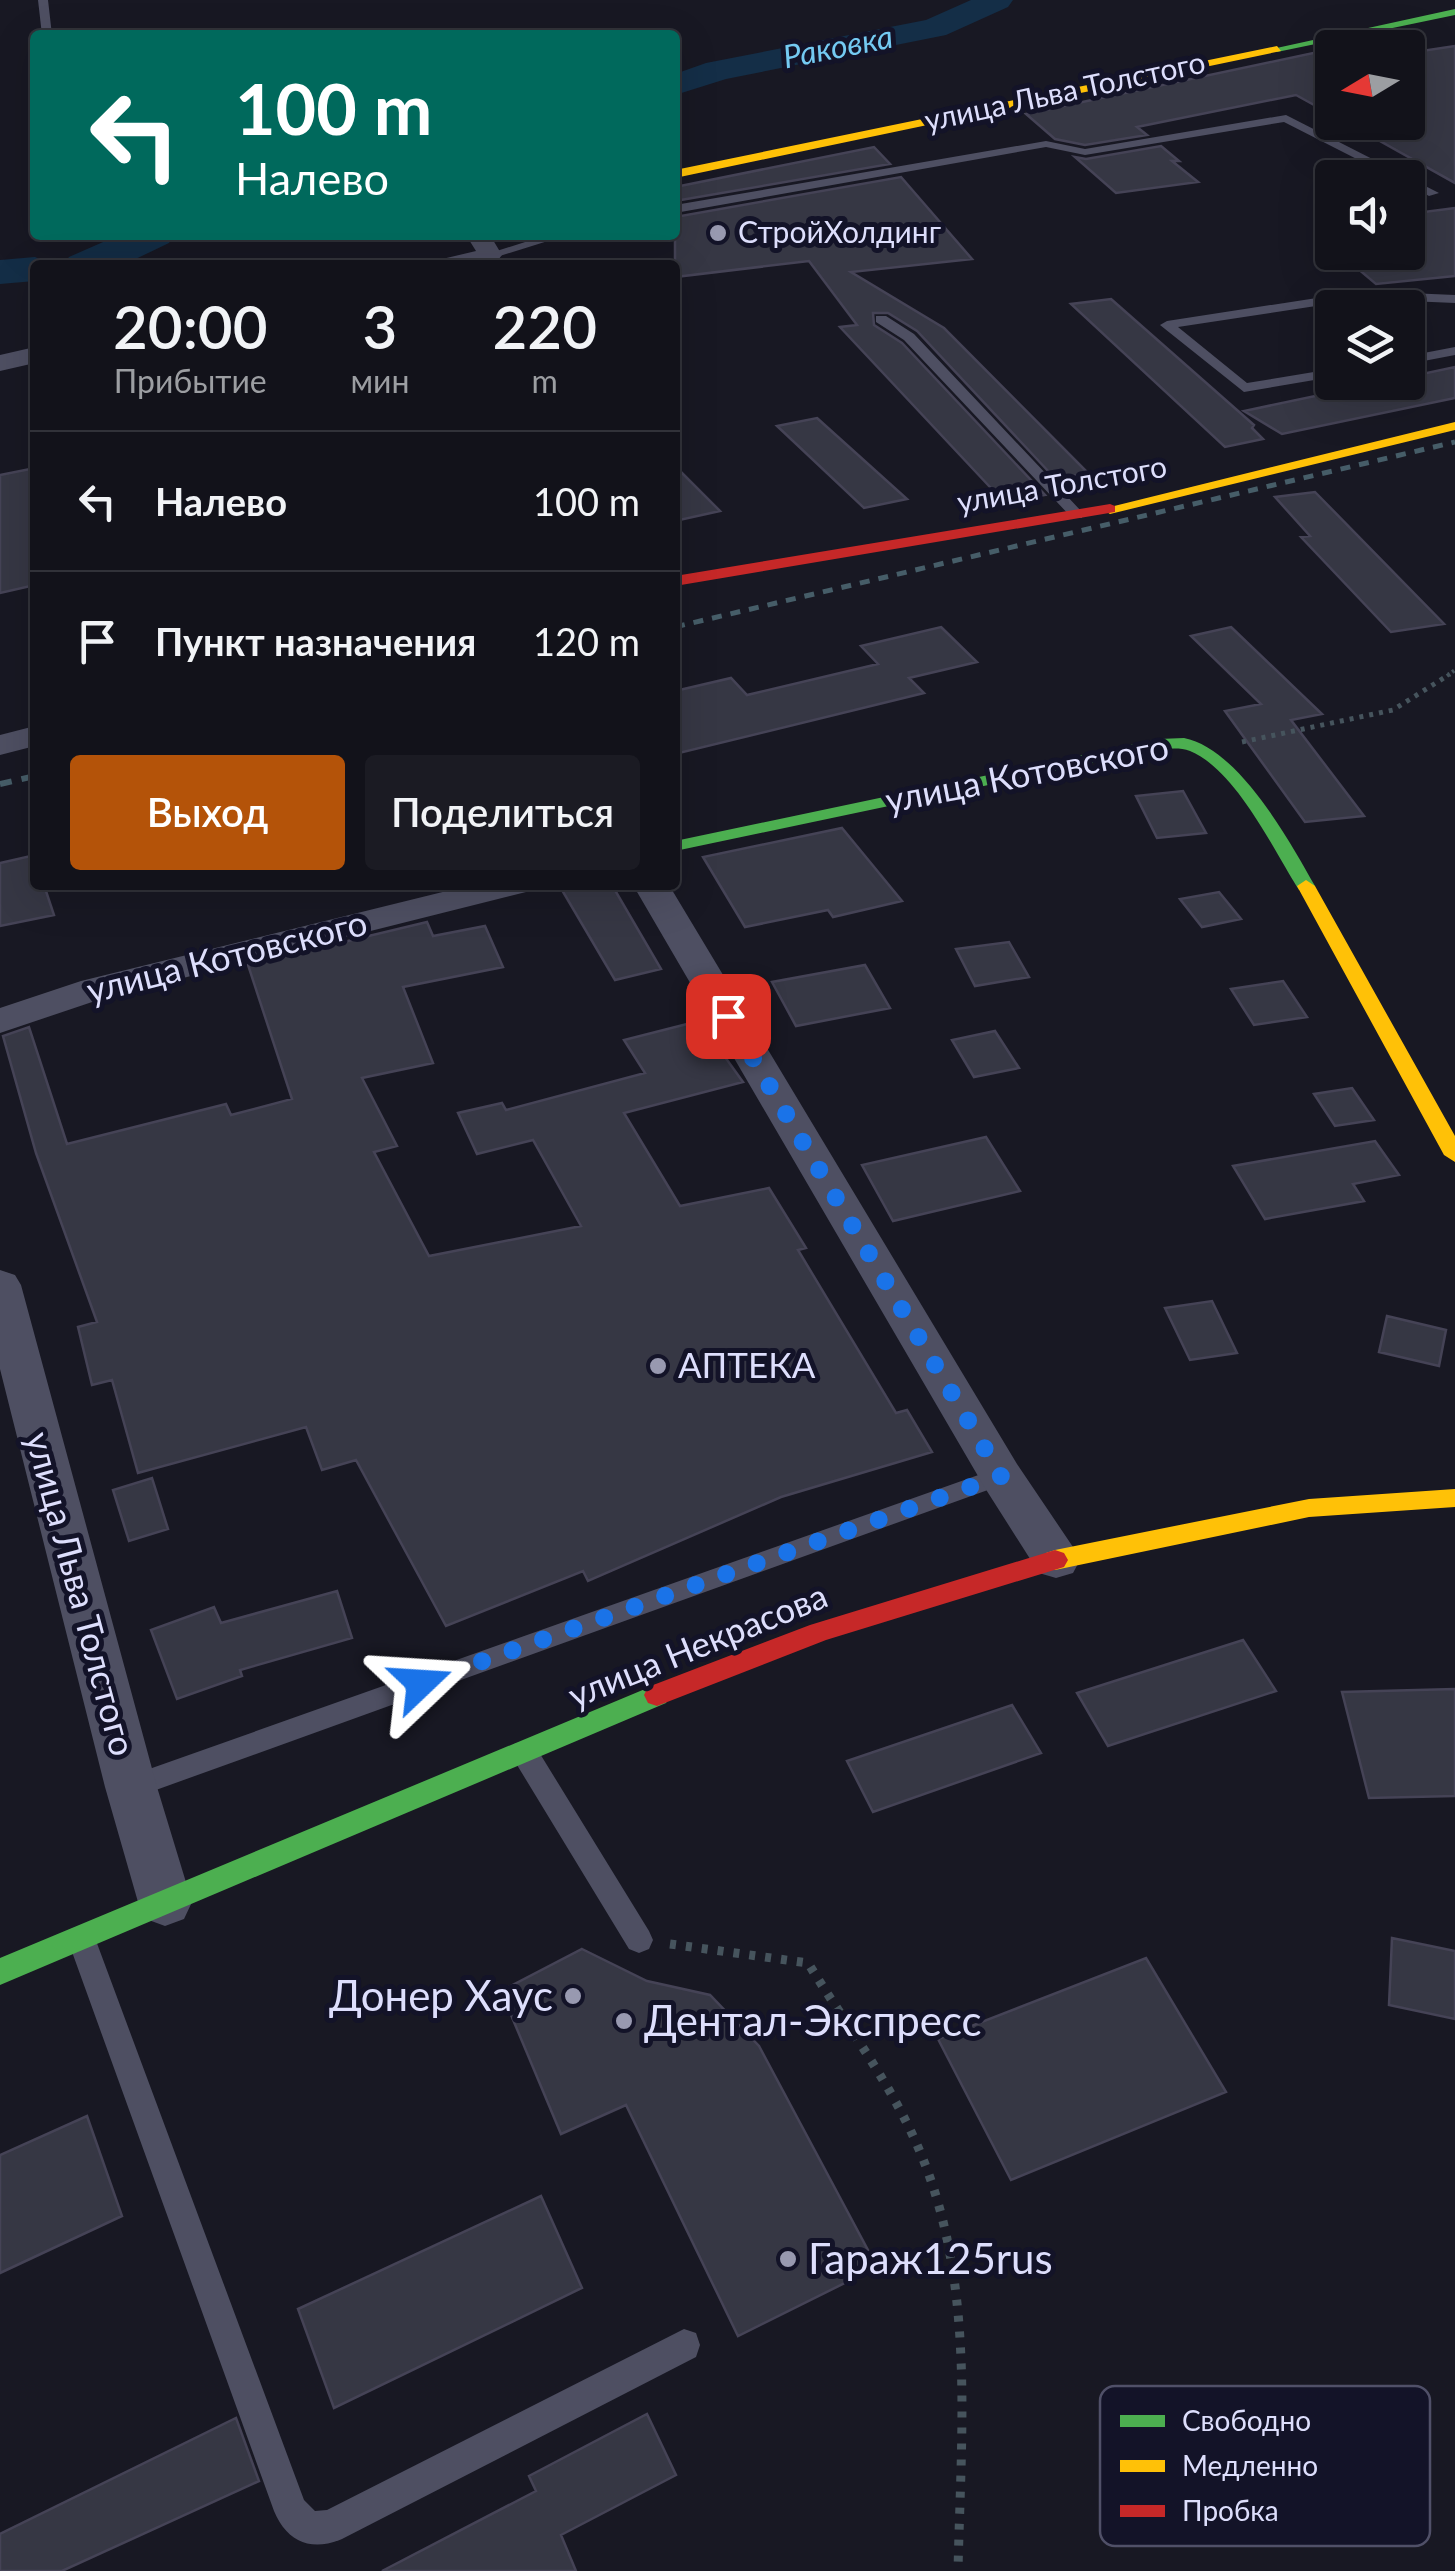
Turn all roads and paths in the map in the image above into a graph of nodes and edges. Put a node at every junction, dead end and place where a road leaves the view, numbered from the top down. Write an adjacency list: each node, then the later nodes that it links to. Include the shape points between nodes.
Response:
1 (43, 0): 3 (lane)
2 (1455, 12): 5 (main road, улица Льва Толстого)
3 (46, 30)
4 (1370, 160): 8 (lane, via 1286,118 1085,152 1046,144)
5 (680, 173)
6 (1425, 189): 7 (lane)
7 (1432, 193)
8 (680, 208)
9 (522, 240): 10 (lane)
10 (484, 245): 11 (street)
11 (456, 260)
12 (1425, 297): 13 (lane)
13 (1455, 298)
14 (1315, 301): 20 (lane, via 1167,325 1244,388)
15 (882, 319): 22 (lane, via 909,337)
16 (1455, 351): 18 (lane)
17 (30, 356): 19 (street)
18 (1425, 357)
19 (0, 363)
20 (1315, 376)
21 (1455, 426): 22 (main road, улица Толстого)
22 (1077, 515): 23 (main road, улица Толстого)
23 (680, 580)
24 (1455, 670): 27 (path, via 1393,710)
25 (30, 737): 26 (street)
26 (0, 745)
27 (1202, 750): 28 (main road, улица Котовского, via 1159,744); 32 (main road, улица Котовского, via 1282,842)
28 (680, 845)
29 (494, 890): 31 (street, улица Котовского, via 94,989)
30 (654, 890): 34 (street)
31 (0, 1021)
32 (1455, 1155)
33 (0, 1285): 38 (street, улица Льва Толстого)
34 (1001, 1476): 36 (street); 38 (lane)
35 (1455, 1498): 36 (main road, улица Некрасова, via 1310,1508)
36 (1056, 1560): 37 (main road, улица Некрасова, via 819,1632)
37 (524, 1752): 39 (main road, улица Некрасова); 41 (lane)
38 (131, 1787): 39 (street, улица Льва Толстого)
39 (165, 1902): 40 (main road, улица Некрасова)
40 (81, 1938): 42 (main road, улица Некрасова); 43 (lane, via 292,2511 308,2529 330,2527)
41 (639, 1940): 44 (path, via 808,1962 918,2144 958,2302)
42 (0, 1972)
43 (684, 2345)
44 (958, 2571)

